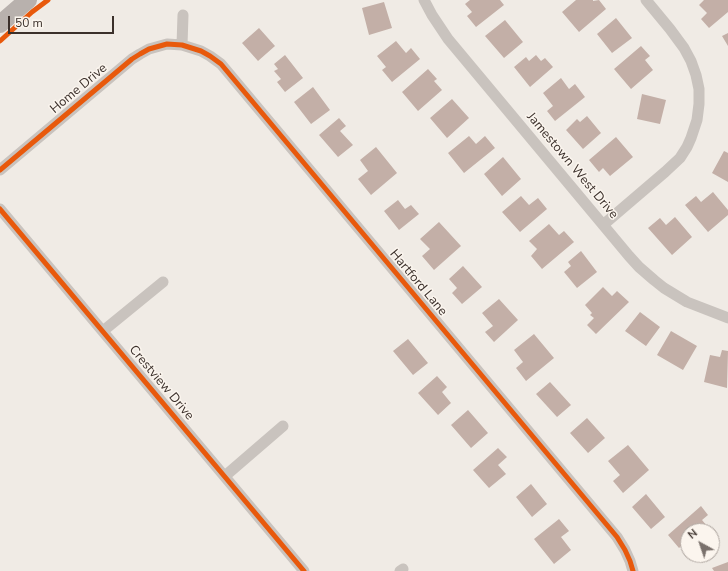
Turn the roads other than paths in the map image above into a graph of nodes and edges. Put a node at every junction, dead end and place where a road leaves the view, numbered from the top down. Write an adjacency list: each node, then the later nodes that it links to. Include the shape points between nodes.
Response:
1 (28, 0): 5 (main road)
2 (424, 0): 9 (street, Jamestown West Drive, via 448,40)
3 (646, 0): 9 (street, via 691,60 699,89 697,120 680,158)
4 (183, 16): 6 (street)
5 (0, 24)
6 (182, 45): 7 (street, Home Drive, via 158,46 132,59); 16 (street, Hartford Lane, via 201,51 221,64 617,537)
7 (0, 170)
8 (0, 209): 12 (street, Crestview Drive)
9 (603, 225): 11 (street, Jamestown West Drive, via 629,256 659,284 687,302)
10 (163, 282): 12 (street)
11 (728, 318)
12 (103, 331): 14 (street, Crestview Drive)
13 (283, 426): 14 (street)
14 (225, 476): 15 (street, Crestview Drive)
15 (304, 571)
16 (633, 571)

